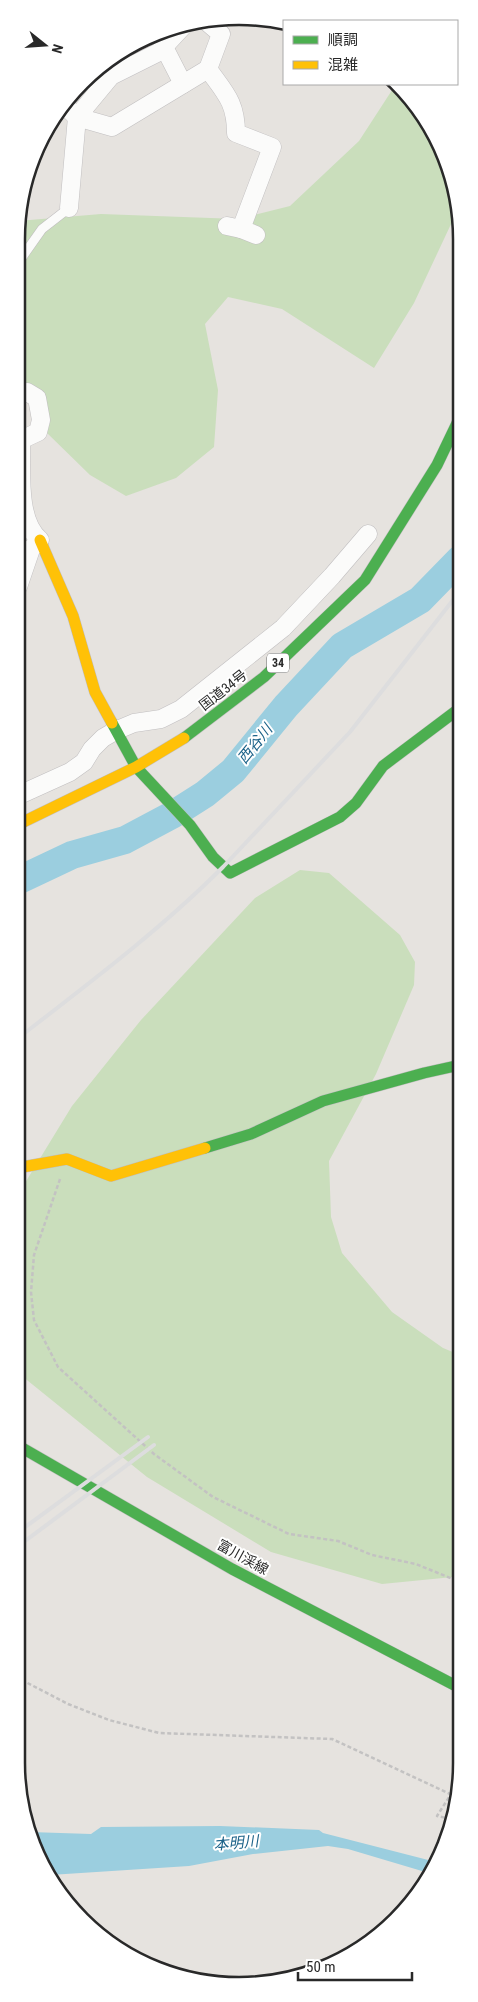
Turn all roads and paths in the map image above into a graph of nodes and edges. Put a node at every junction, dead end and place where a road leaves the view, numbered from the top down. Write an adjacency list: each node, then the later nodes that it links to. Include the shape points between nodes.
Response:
1 (213, 27): 4 (street, via 221,34)
2 (176, 34): 3 (street)
3 (164, 47): 5 (street); 6 (street, via 111,76)
4 (208, 69): 5 (street); 8 (street, via 234,106 236,133 272,147)
5 (183, 84): 6 (street, via 112,127)
6 (71, 112): 7 (street)
7 (69, 208): 9 (lane, via 42,229)
8 (242, 230)
9 (25, 253)
10 (25, 392): 12 (street, via 37,398 41,420 38,432)
11 (453, 432): 19 (main road, 国道34号 / 34, via 437,466 365,580 264,676 191,734)
12 (25, 438)
13 (25, 512): 15 (street, via 34,535)
14 (368, 534): 18 (street, via 283,628 181,709 161,720 134,723)
15 (40, 540): 16 (street, via 31,549); 18 (main road, via 73,616 95,692)
16 (25, 567)
17 (453, 713): 19 (main road, via 383,766 356,803 340,817 230,873)
18 (116, 731): 19 (main road); 20 (street, via 103,738 84,762 70,772)
19 (136, 767): 21 (main road, 国道34号 / 34)
20 (25, 793)
21 (25, 821)
22 (453, 1067): 23 (main road, via 322,1101 252,1134 111,1176)
23 (67, 1159): 24 (main road); 26 (path, via 34,1254 31,1292 34,1320 58,1367 154,1454 213,1497 289,1534 338,1541 372,1556 416,1564)
24 (25, 1167)
25 (25, 1450): 28 (main road, 富川渓線, via 232,1569)
26 (453, 1579)
27 (25, 1682): 29 (path, via 109,1720 159,1733 332,1739)
28 (453, 1684)
29 (450, 1794): 30 (path, via 437,1816)
30 (446, 1818)

